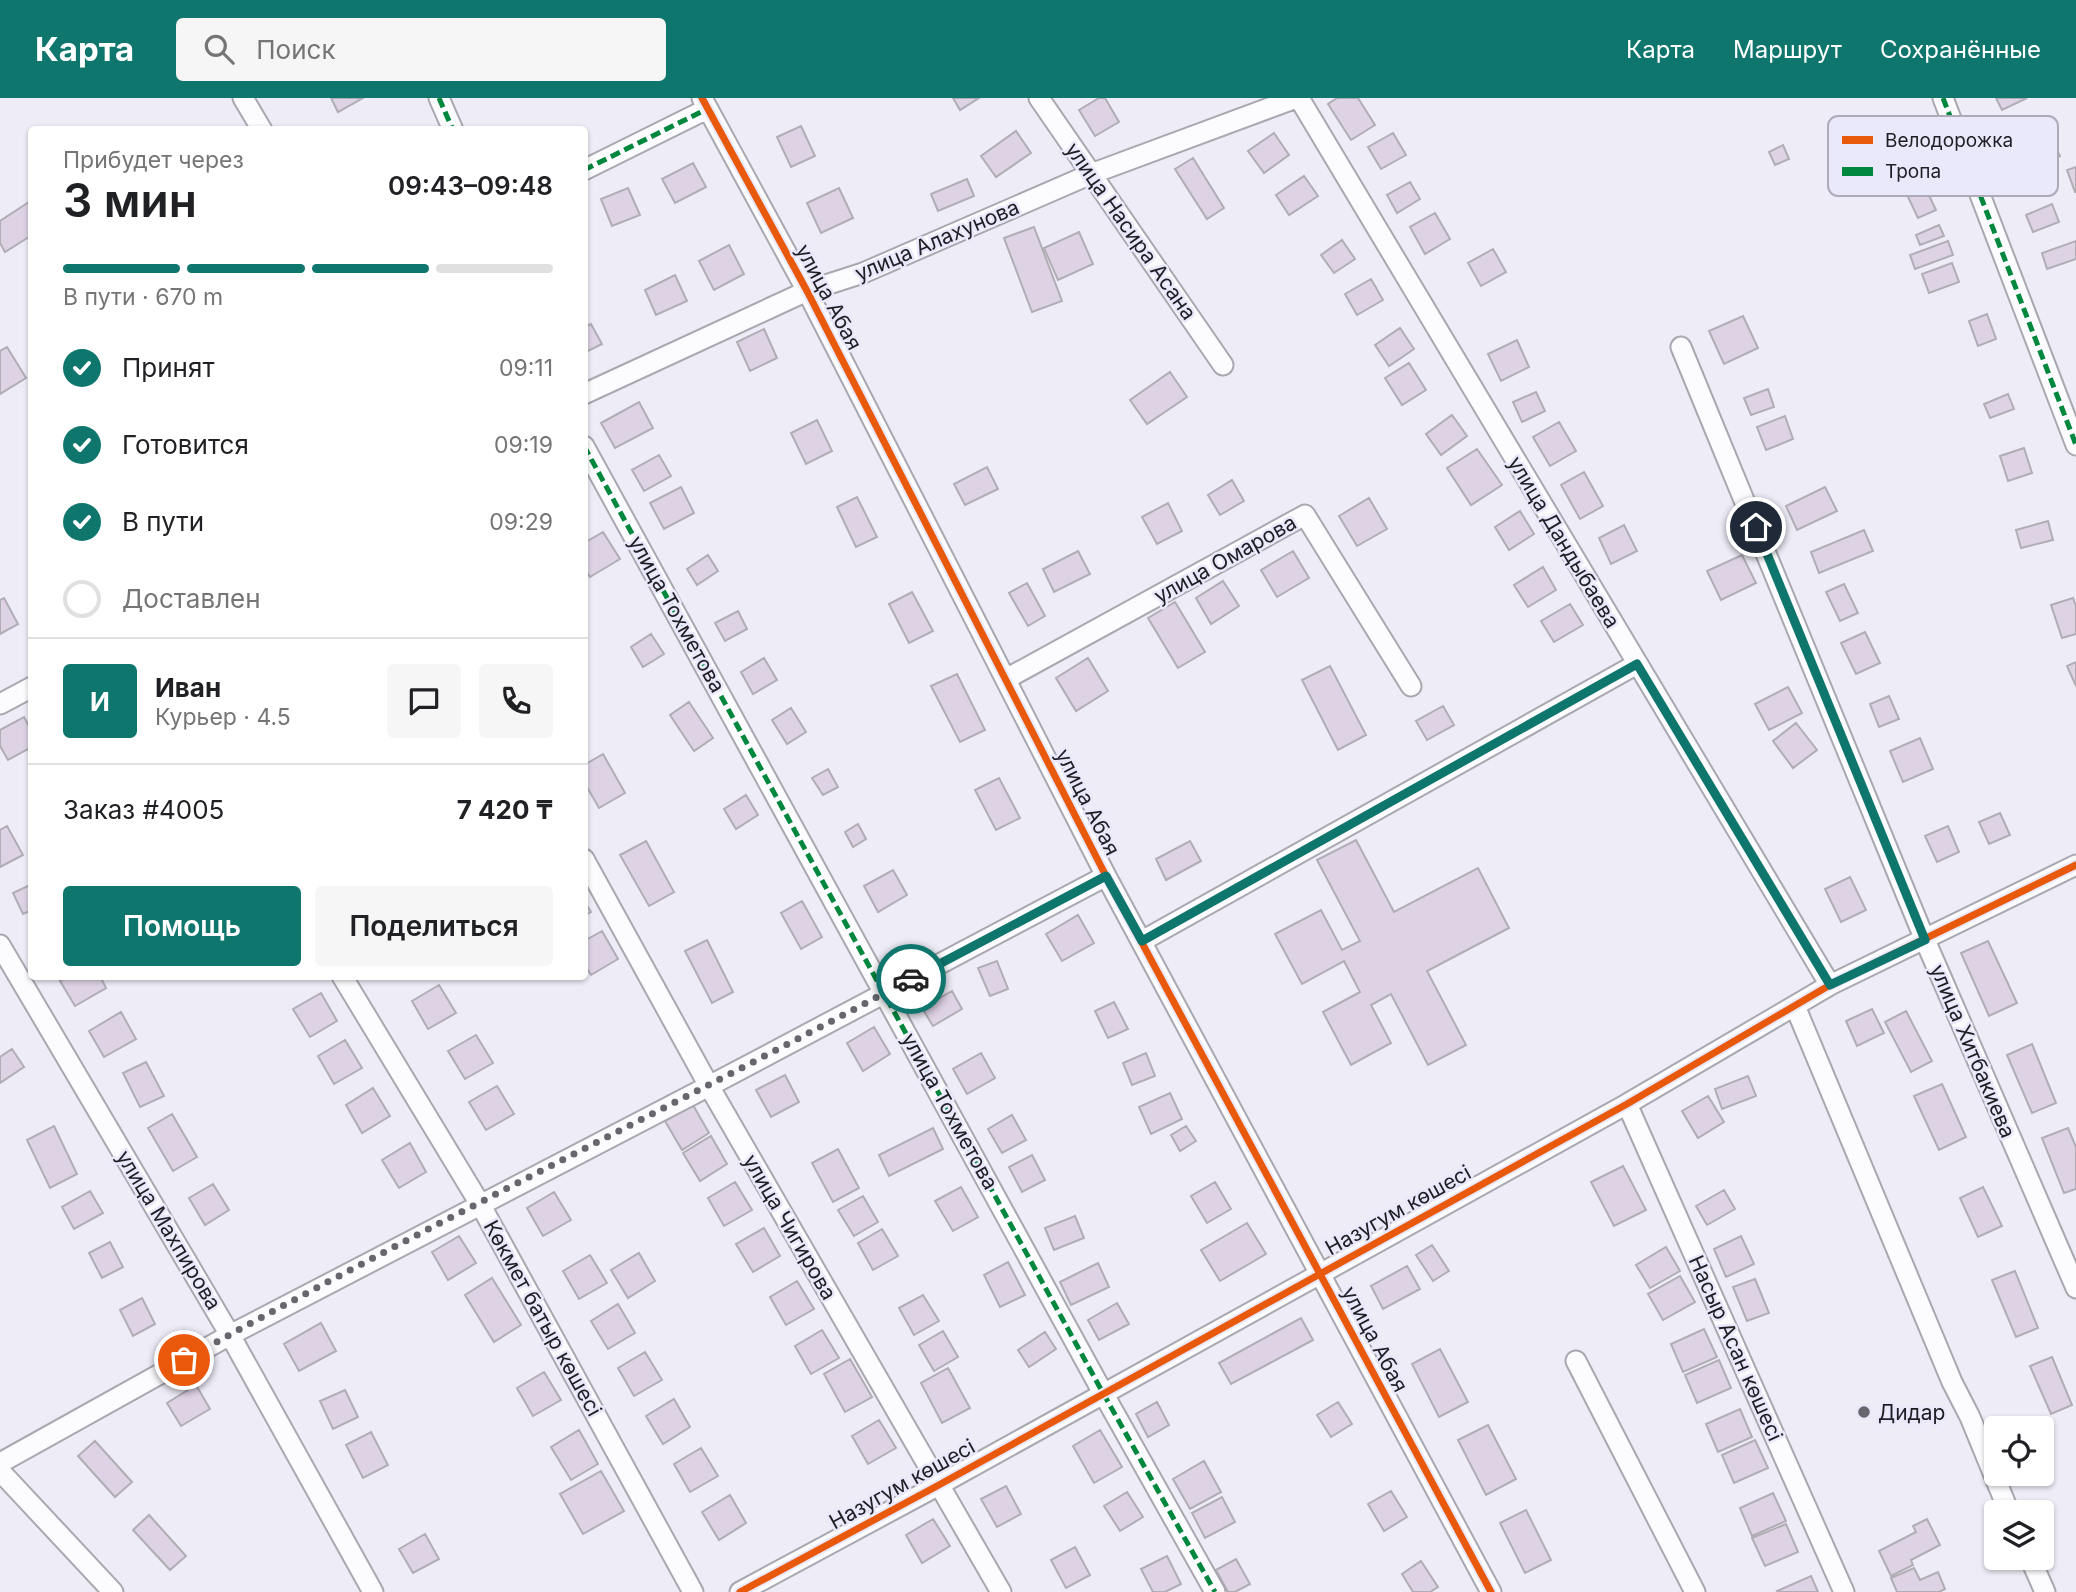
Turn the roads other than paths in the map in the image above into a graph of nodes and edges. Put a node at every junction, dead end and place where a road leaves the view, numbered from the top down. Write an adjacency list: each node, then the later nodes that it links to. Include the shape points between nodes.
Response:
1 (243, 98): 8 (street)
2 (439, 98): 9 (street)
3 (1039, 98): 11 (street, улица Насира Асана)
4 (1297, 98): 11 (street, улица Алахунова); 19 (street, улица Дандыбаева)
5 (1943, 98): 7 (street)
6 (704, 103): 10 (street); 13 (street, улица Абая)
7 (1950, 116)
8 (260, 126)
9 (451, 126)
10 (588, 168)
11 (1090, 174): 13 (street, улица Алахунова, via 863,273); 15 (street, улица Насира Асана)
12 (1981, 196): 17 (street)
13 (807, 291): 16 (street, улица Алахунова); 20 (street, улица Абая)
14 (1681, 347): 27 (street, улица Хитбакиева)
15 (1223, 365)
16 (588, 392)
17 (2076, 445)
18 (588, 453): 32 (street, улица Тохметова)
19 (1637, 664): 28 (street); 31 (street, улица Дандыбаева)
20 (1006, 679): 21 (street, улица Омарова, via 1305,515); 26 (street, улица Абая)
21 (1411, 686)
22 (28, 689): 23 (street)
23 (0, 704)
24 (2076, 865): 27 (street, Назугум көшесі)
25 (588, 866): 34 (street, улица Чигирова)
26 (1106, 876): 28 (street, улица Абая); 32 (street)
27 (1925, 940): 31 (street, Назугум көшесі); 38 (street, улица Хитбакиева)
28 (1142, 941): 37 (street, улица Абая)
29 (0, 945): 39 (street, улица Махпирова)
30 (344, 980): 36 (street, Көкмет батыр көшесі)
31 (1830, 985): 33 (street, Назугум көшесі)
32 (886, 993): 34 (street); 41 (street, улица Тохметова)
33 (1795, 1006): 35 (street, Назугум көшесі); 45 (street)
34 (709, 1086): 36 (street); 44 (street, улица Чигирова)
35 (1628, 1104): 37 (street, Назугум көшесі); 55 (street, Насыр Асан көшесі)
36 (480, 1203): 39 (street); 49 (street, Көкмет батыр көшесі)
37 (1320, 1273): 41 (street, Назугум көшесі); 53 (street, улица Абая)
38 (2076, 1288)
39 (230, 1335): 42 (street); 48 (street, улица Махпирова)
40 (1576, 1361): 54 (street)
41 (1103, 1393): 44 (street, Назугум көшесі); 52 (street, улица Тохметова)
42 (0, 1462)
43 (0, 1471): 47 (street)
44 (937, 1486): 50 (street, Назугум көшесі); 51 (street, улица Чигирова)
45 (2004, 1500)
46 (2035, 1570): 56 (street)
47 (113, 1592)
48 (373, 1592)
49 (693, 1592)
50 (740, 1592)
51 (1001, 1592)
52 (1215, 1592)
53 (1490, 1592)
54 (1695, 1592)
55 (1844, 1592)
56 (2045, 1592)

